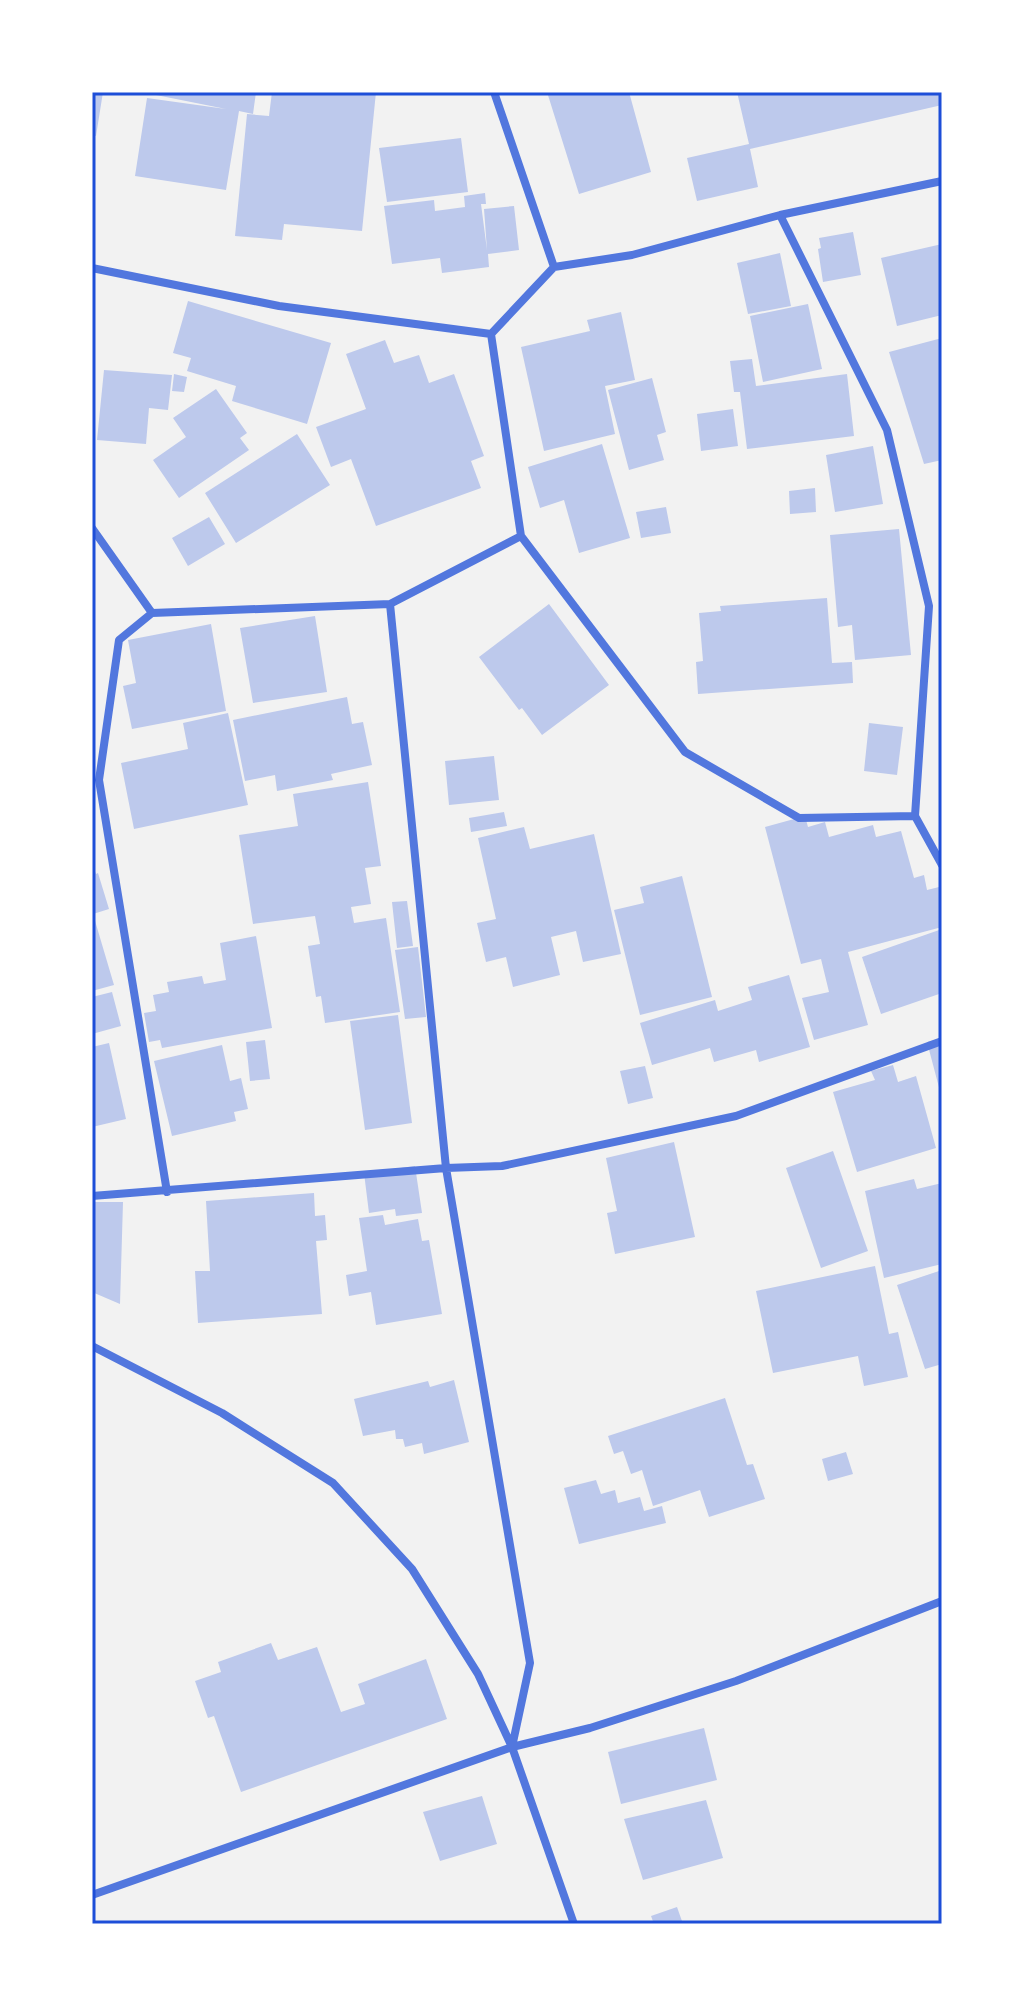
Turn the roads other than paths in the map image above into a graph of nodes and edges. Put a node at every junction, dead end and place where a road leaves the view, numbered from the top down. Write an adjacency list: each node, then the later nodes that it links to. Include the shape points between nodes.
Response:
1 (494, 92): 4 (street)
2 (942, 181): 3 (street)
3 (780, 215): 4 (street, via 632,255); 11 (street, via 887,430 929,606)
4 (554, 267): 6 (street)
5 (92, 268): 6 (street, via 279,306)
6 (491, 334): 8 (street)
7 (92, 528): 10 (street)
8 (521, 536): 9 (street); 11 (street, via 685,752 799,818)
9 (390, 604): 10 (street); 14 (street)
10 (152, 613): 15 (street, via 119,640 99,780)
11 (915, 816): 12 (street)
12 (942, 865)
13 (942, 1041): 14 (street, via 736,1116 502,1166)
14 (446, 1168): 15 (street); 19 (street, via 530,1663)
15 (167, 1192): 16 (street)
16 (92, 1196)
17 (92, 1346): 19 (street, via 222,1413 333,1483 412,1569 478,1674)
18 (942, 1601): 19 (street, via 736,1681)
19 (512, 1747): 20 (street); 21 (street)
20 (92, 1895)
21 (574, 1924)

